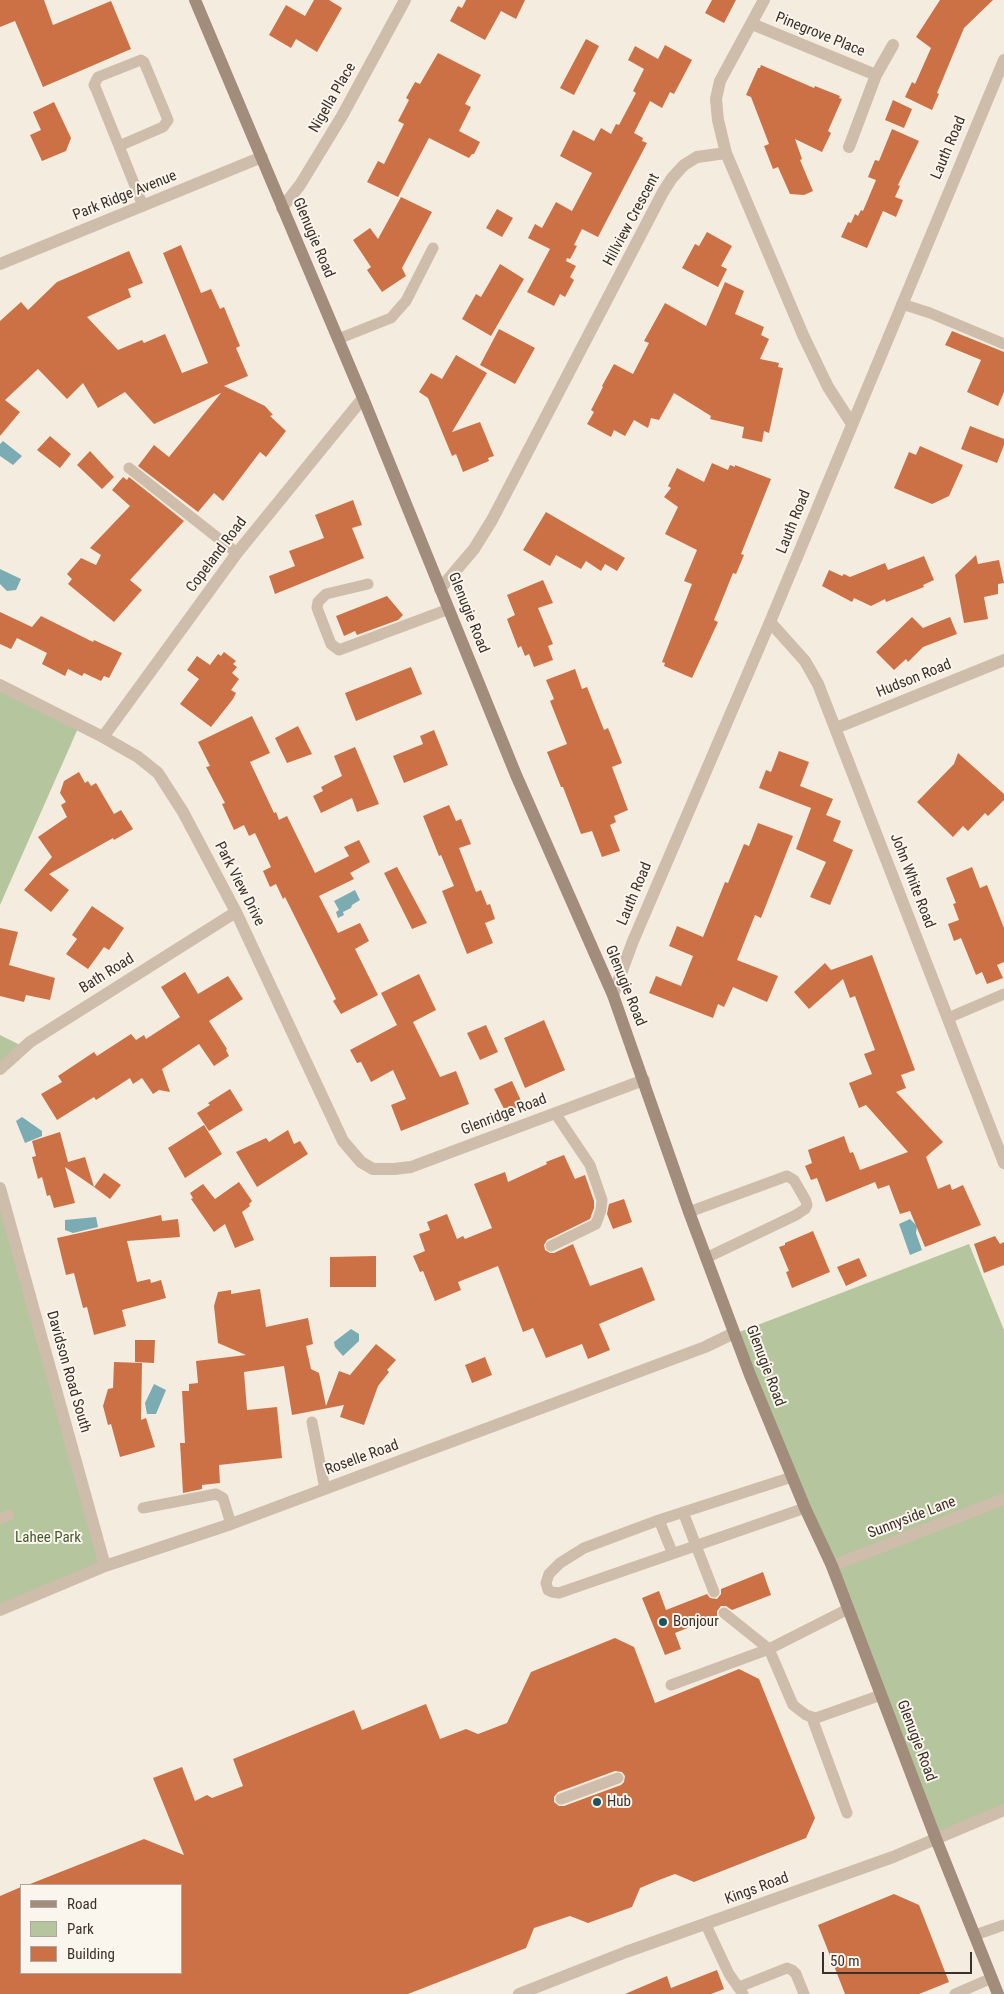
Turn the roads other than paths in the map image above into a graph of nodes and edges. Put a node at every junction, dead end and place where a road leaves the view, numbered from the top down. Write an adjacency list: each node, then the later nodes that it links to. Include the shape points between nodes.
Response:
1 (194, 0): 11 (street, Glenugie Road)
2 (405, 0): 13 (street, Nigella Place, via 342,116 300,186)
3 (764, 0): 4 (street, Pinegrove Place)
4 (752, 24): 7 (street, Pinegrove Place); 10 (street, Pinegrove Place, via 728,65 716,99)
5 (893, 45): 7 (street, Pinegrove Place)
6 (1004, 60): 16 (street, Lauth Road)
7 (876, 75): 9 (street, Pinegrove Place)
8 (119, 146): 8 (lane, via 95,82 98,77 141,60 168,120 163,127); 12 (lane)
9 (849, 147)
10 (726, 153): 20 (street, via 803,335 828,386); 24 (street, Hillview Crescent, via 697,158 684,164 672,178 492,520 474,549)
11 (262, 157): 12 (street, Park Ridge Avenue); 13 (street, Glenugie Road)
12 (143, 206): 15 (street, Park Ridge Avenue)
13 (282, 208): 17 (street, Glenugie Road)
14 (433, 248): 17 (lane, via 406,301 391,318)
15 (0, 264)
16 (902, 304): 18 (lane); 20 (street, Lauth Road)
17 (338, 339): 19 (street, Glenugie Road)
18 (1004, 344)
19 (363, 398): 22 (street, Copeland Road); 24 (street, Glenugie Road)
20 (852, 424): 26 (street, Lauth Road)
21 (129, 468): 22 (lane)
22 (237, 553): 30 (street, Copeland Road)
23 (368, 584): 25 (lane, via 326,594 318,602 317,608 330,644 338,650)
24 (440, 589): 25 (street, Glenugie Road)
25 (449, 609): 33 (street, Glenugie Road, via 516,775)
26 (770, 622): 29 (street, John White Road, via 805,662); 33 (street, Lauth Road, via 633,941)
27 (1004, 660): 29 (street, Hudson Road)
28 (0, 685): 30 (street, Park View Drive)
29 (836, 728): 34 (street, John White Road)
30 (103, 737): 31 (street, Park View Drive, via 158,773 183,812)
31 (236, 912): 35 (street, Bath Road, via 30,1042); 39 (street, Park View Drive, via 344,1141 361,1162)
32 (1004, 994): 34 (lane)
33 (613, 995): 36 (street, Glenugie Road)
34 (948, 1018): 38 (street, John White Road)
35 (0, 1069)
36 (644, 1080): 37 (street, Glenridge Road); 41 (street, Glenugie Road)
37 (555, 1113): 39 (street, Glenridge Road, via 410,1167); 42 (lane, via 590,1165 602,1200 596,1224)
38 (1004, 1164)
39 (373, 1169)
40 (0, 1188): 56 (street, Davidson Road South)
41 (689, 1212): 43 (street, Glenugie Road); 43 (lane, via 787,1176 794,1180 806,1201 805,1209 796,1215)
42 (551, 1246)
43 (706, 1258): 44 (street, Glenugie Road)
44 (734, 1333): 46 (street, Glenugie Road); 47 (street, Roselle Road, via 706,1347)
45 (312, 1422): 47 (lane)
46 (792, 1477): 50 (street, Glenugie Road); 51 (lane)
47 (324, 1489): 53 (street, Roselle Road)
48 (1004, 1499): 57 (street, Sunnyside Lane)
49 (144, 1508): 53 (lane, via 216,1494 223,1498)
50 (805, 1508): 54 (lane); 57 (street, Glenugie Road)
51 (683, 1512): 52 (lane); 54 (lane)
52 (659, 1520): 55 (lane); 55 (lane, via 584,1548 560,1563 549,1574 548,1590 559,1592)
53 (231, 1524): 56 (street, Roselle Road)
54 (695, 1544): 55 (lane); 58 (lane)
55 (672, 1552)
56 (105, 1566): 60 (street, Roselle Road)
57 (832, 1566): 59 (street, Glenugie Road)
58 (714, 1592)
59 (848, 1609): 62 (lane); 64 (street, Glenugie Road)
60 (0, 1610)
61 (724, 1613): 62 (lane)
62 (769, 1649): 63 (lane); 65 (lane, via 794,1705)
63 (671, 1685)
64 (881, 1696): 65 (lane); 70 (street, Glenugie Road)
65 (812, 1718): 69 (lane)
66 (618, 1778): 67 (lane)
67 (561, 1798)
68 (1004, 1810): 70 (street, Kings Road)
69 (847, 1813)
70 (936, 1839): 71 (street, Kings Road); 73 (street, Glenugie Road)
71 (706, 1925): 75 (lane, via 729,1974); 76 (street, Kings Road)
72 (1004, 1925): 73 (lane)
73 (975, 1935): 74 (street, Glenugie Road)
74 (992, 1978): 78 (lane); 79 (street, Glenugie Road)
75 (741, 1990): 77 (lane, via 789,1968 796,1974)
76 (519, 1994)
77 (804, 1994)
78 (955, 1994)
79 (998, 1994)

